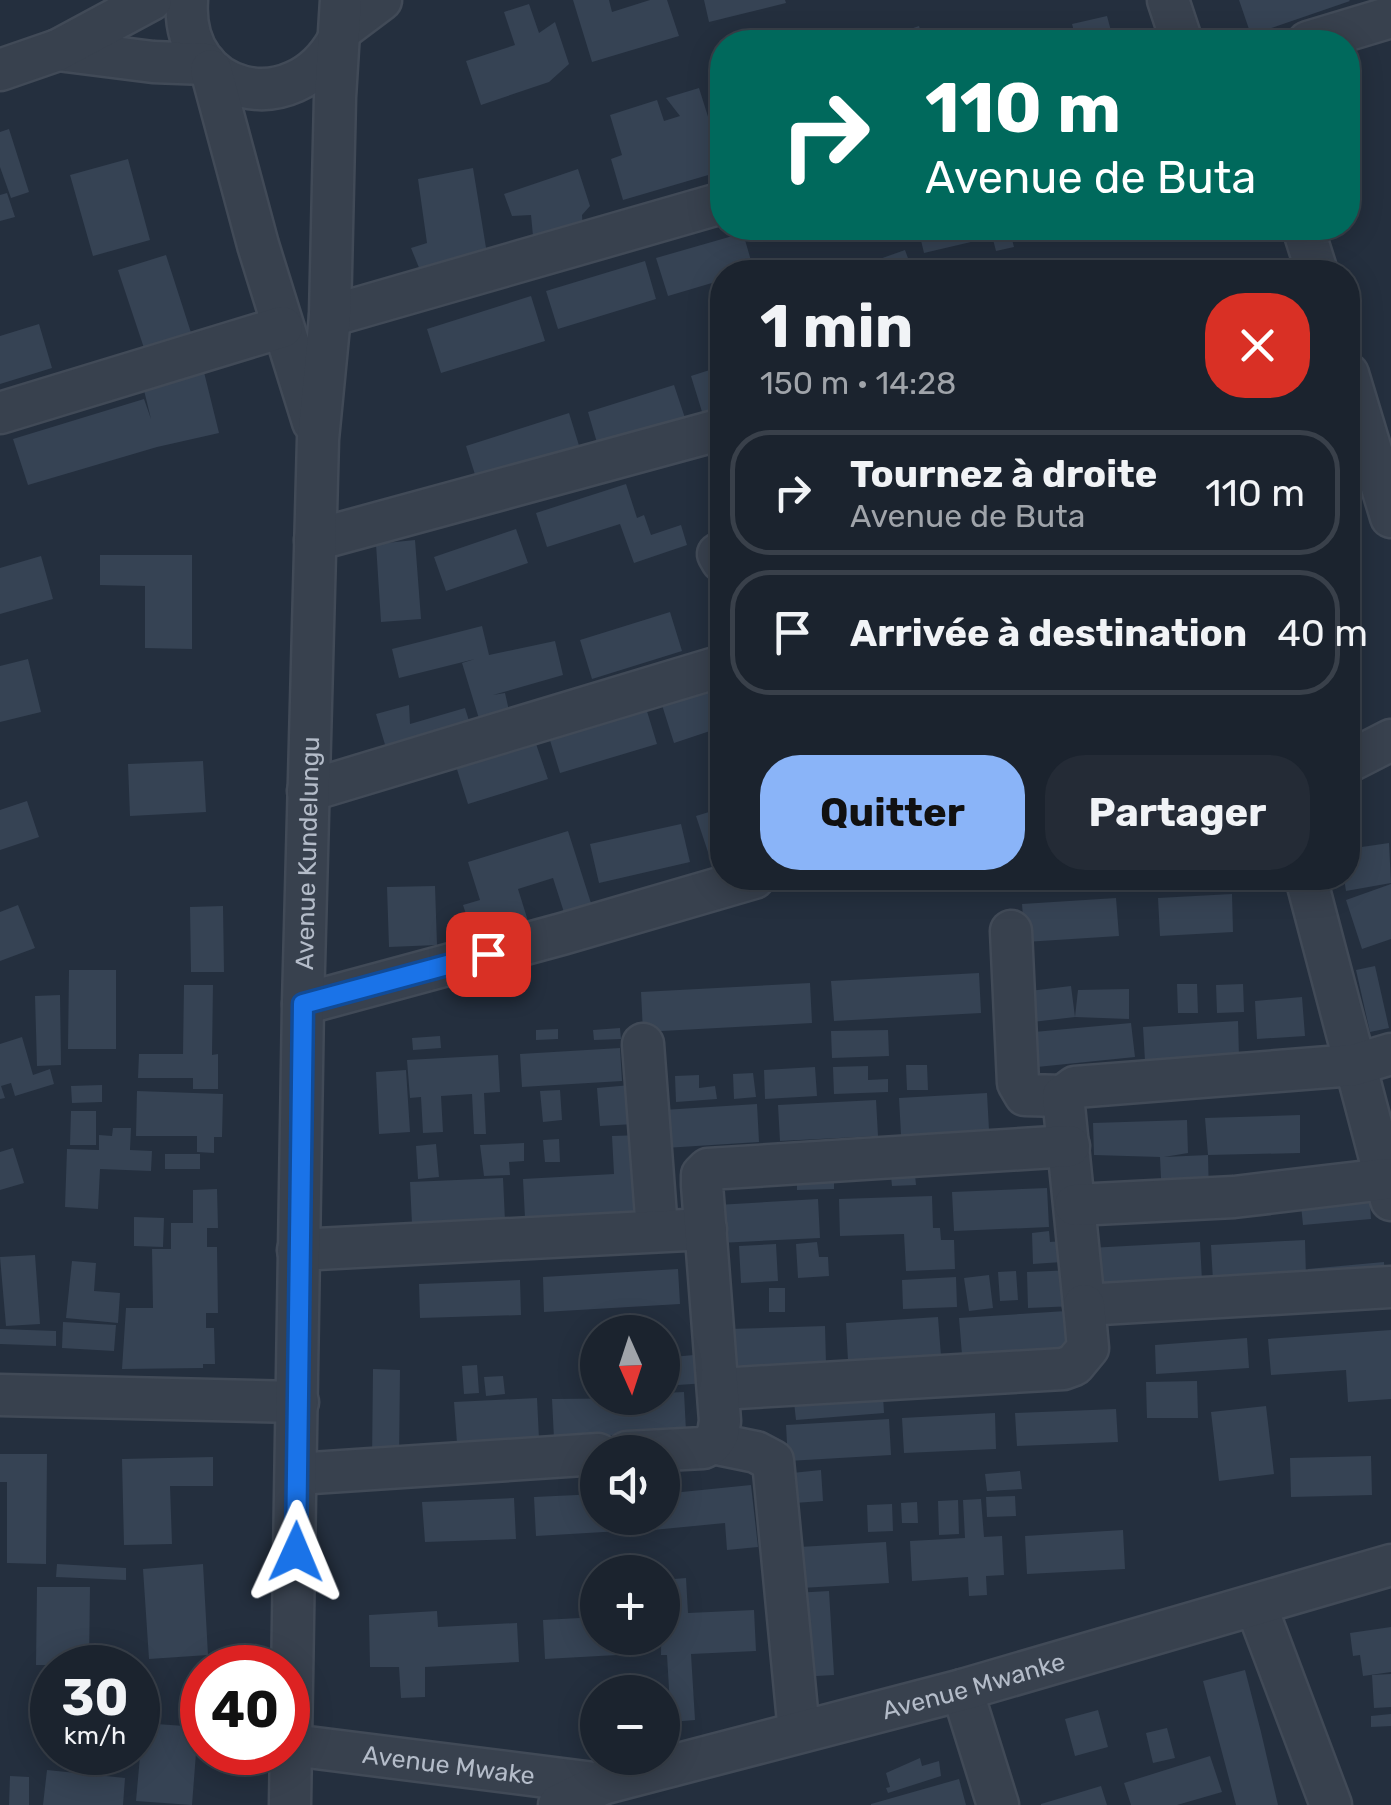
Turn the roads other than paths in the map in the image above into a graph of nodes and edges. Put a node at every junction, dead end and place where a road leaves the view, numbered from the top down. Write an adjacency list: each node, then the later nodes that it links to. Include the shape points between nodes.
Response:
1 (151, 0): 9 (street)
2 (187, 0): 10 (street, via 191,41)
3 (381, 0): 6 (street)
4 (1168, 0): 7 (street)
5 (1391, 17): 8 (street)
6 (340, 23): 10 (street, via 317,70 284,87 248,88); 13 (street, Avenue Kundelungu)
7 (1178, 30)
8 (1348, 30)
9 (58, 50): 10 (street); 11 (street)
10 (209, 67): 14 (street)
11 (0, 70)
12 (710, 207): 13 (street)
13 (330, 316): 18 (street, Avenue Kundelungu)
14 (282, 327): 15 (street); 18 (street)
15 (0, 413)
16 (1360, 414): 19 (street)
17 (710, 432): 20 (street)
18 (318, 438): 20 (street, Avenue Kundelungu)
19 (1391, 517)
20 (315, 540): 24 (street, Avenue Kundelungu)
21 (710, 670): 24 (street)
22 (1391, 740): 23 (street)
23 (1360, 756)
24 (308, 791): 28 (street, Avenue Kundelungu)
25 (711, 890): 28 (street)
26 (1310, 890): 30 (street)
27 (1011, 930): 31 (street, via 1018,1083 1025,1095)
28 (303, 1004): 37 (street, Avenue Kundelungu)
29 (643, 1044): 36 (street)
30 (1372, 1060): 31 (street, via 1076,1087); 33 (street)
31 (1063, 1096): 32 (street)
32 (1069, 1146): 34 (street); 35 (street, via 708,1169 702,1175)
33 (1388, 1189): 34 (street)
34 (1074, 1205): 39 (street)
35 (706, 1229): 36 (street); 40 (street)
36 (657, 1230): 37 (street)
37 (298, 1250): 42 (street, Avenue Kundelungu)
38 (1391, 1287): 39 (street)
39 (1084, 1306): 40 (street, via 1088,1348 1063,1369)
40 (719, 1390): 43 (street)
41 (0, 1395): 42 (street)
42 (298, 1402): 46 (street, Avenue Kundelungu)
43 (712, 1443): 44 (street); 51 (street, via 773,1462)
44 (680, 1449)
45 (580, 1455): 46 (street)
46 (297, 1474): 49 (street, Avenue Kundelungu)
47 (1391, 1565): 48 (street, Avenue Mwanke)
48 (1256, 1606): 50 (street, Avenue Mwanke); 58 (street)
49 (294, 1645)
50 (962, 1690): 51 (street, Avenue Mwanke); 57 (street)
51 (799, 1732): 54 (street, Avenue Mwanke)
52 (310, 1748): 54 (street, Avenue Mwake)
53 (291, 1775): 55 (street, Avenue Kundelungu)
54 (609, 1790): 56 (street, Avenue Mwanke)
55 (290, 1805)
56 (559, 1805)
57 (998, 1805)
58 (1330, 1805)

